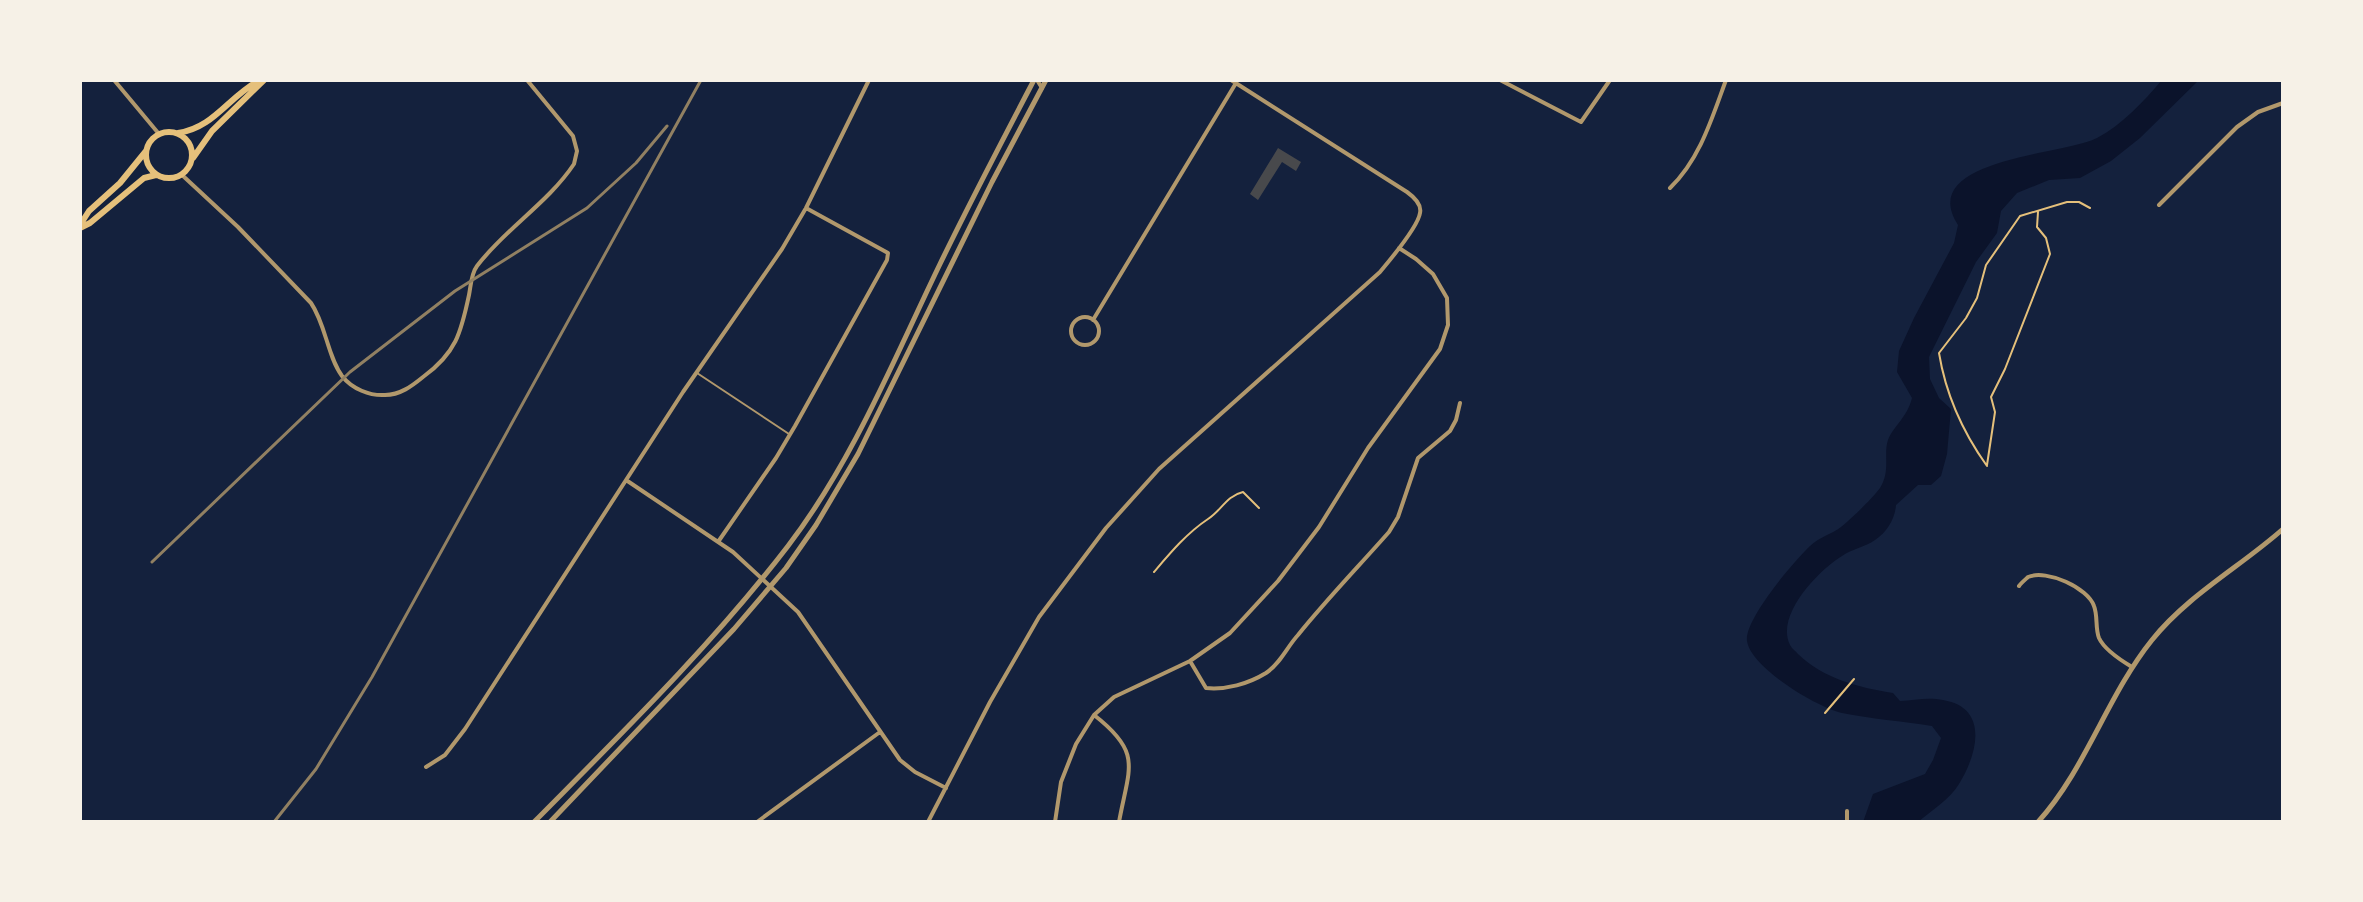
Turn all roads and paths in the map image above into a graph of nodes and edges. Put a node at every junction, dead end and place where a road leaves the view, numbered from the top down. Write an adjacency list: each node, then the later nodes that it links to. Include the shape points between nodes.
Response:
1 (114, 80): 16 (street)
2 (262, 80): 15 (main road, via 201,128); 18 (main road)
3 (527, 80): 20 (street, via 573,136 574,164 476,268 450,354 393,395 369,393 344,378 311,303)
4 (869, 80): 23 (street)
5 (1035, 80): 13 (street); 37 (street, via 848,449 796,534)
6 (1046, 80): 13 (street)
7 (1500, 80): 12 (street)
8 (1518, 80): 12 (street)
9 (1610, 80): 12 (street, via 1581,122)
10 (1726, 80): 21 (street, via 1707,131 1684,174)
11 (1234, 82): 27 (street, via 1419,204 1420,215); 28 (street)
12 (1513, 87)
13 (1042, 88): 38 (street, via 858,454 816,525)
14 (2283, 103): 22 (street, via 2237,127)
15 (178, 133): 16 (main road); 18 (main road, via 191,146)
16 (159, 134): 17 (main road)
17 (146, 151): 19 (main road); 26 (main road)
18 (193, 158): 20 (main road)
19 (156, 175): 20 (main road); 26 (main road, via 144,178)
20 (182, 175)
21 (1670, 188)
22 (2159, 205)
23 (806, 208): 29 (street); 31 (street, via 888,253)
24 (2090, 208): 25 (path, via 2067,202)
25 (2038, 212): 25 (path, via 2020,216 1986,265 1966,318 1939,353 1949,398 1987,466 1995,412 1991,397 2050,254 2037,227)
26 (80, 227)
27 (1399, 248): 40 (street, via 1433,274 1447,298 1448,325 1440,349 1278,581 1230,633); 47 (street, via 1380,272 1159,469 1106,528 1039,617)
28 (1093, 320): 28 (street, via 1083,317 1074,322 1071,331 1078,343 1098,337)
29 (696, 373): 31 (lane); 32 (street)
30 (1460, 403): 40 (street, via 1450,431 1418,458 1389,532 1268,672 1219,690 1206,688)
31 (790, 434): 35 (street)
32 (626, 480): 35 (street); 46 (street, via 466,727 445,755)
33 (1259, 508): 36 (path, via 1243,492 1232,494)
34 (2283, 529): 41 (street, via 2168,621)
35 (718, 542): 37 (street)
36 (1154, 572)
37 (762, 577): 38 (street); 49 (street, via 677,675)
38 (771, 586): 45 (street, via 798,612); 50 (street)
39 (2019, 586): 41 (street, via 2028,577 2044,575 2085,594 2094,603 2099,638)
40 (1190, 661): 44 (street, via 1114,697)
41 (2132, 667): 56 (street, via 2063,791)
42 (1854, 679): 43 (path)
43 (1825, 713)
44 (1094, 715): 53 (street, via 1061,782); 54 (street, via 1120,737 1129,755)
45 (880, 732): 47 (street, via 907,767); 51 (street)
46 (426, 767)
47 (946, 788): 52 (street)
48 (1847, 811): 55 (street)
49 (534, 822)
50 (550, 822)
51 (757, 822)
52 (928, 822)
53 (1055, 822)
54 (1119, 822)
55 (1847, 822)
56 (2038, 822)

